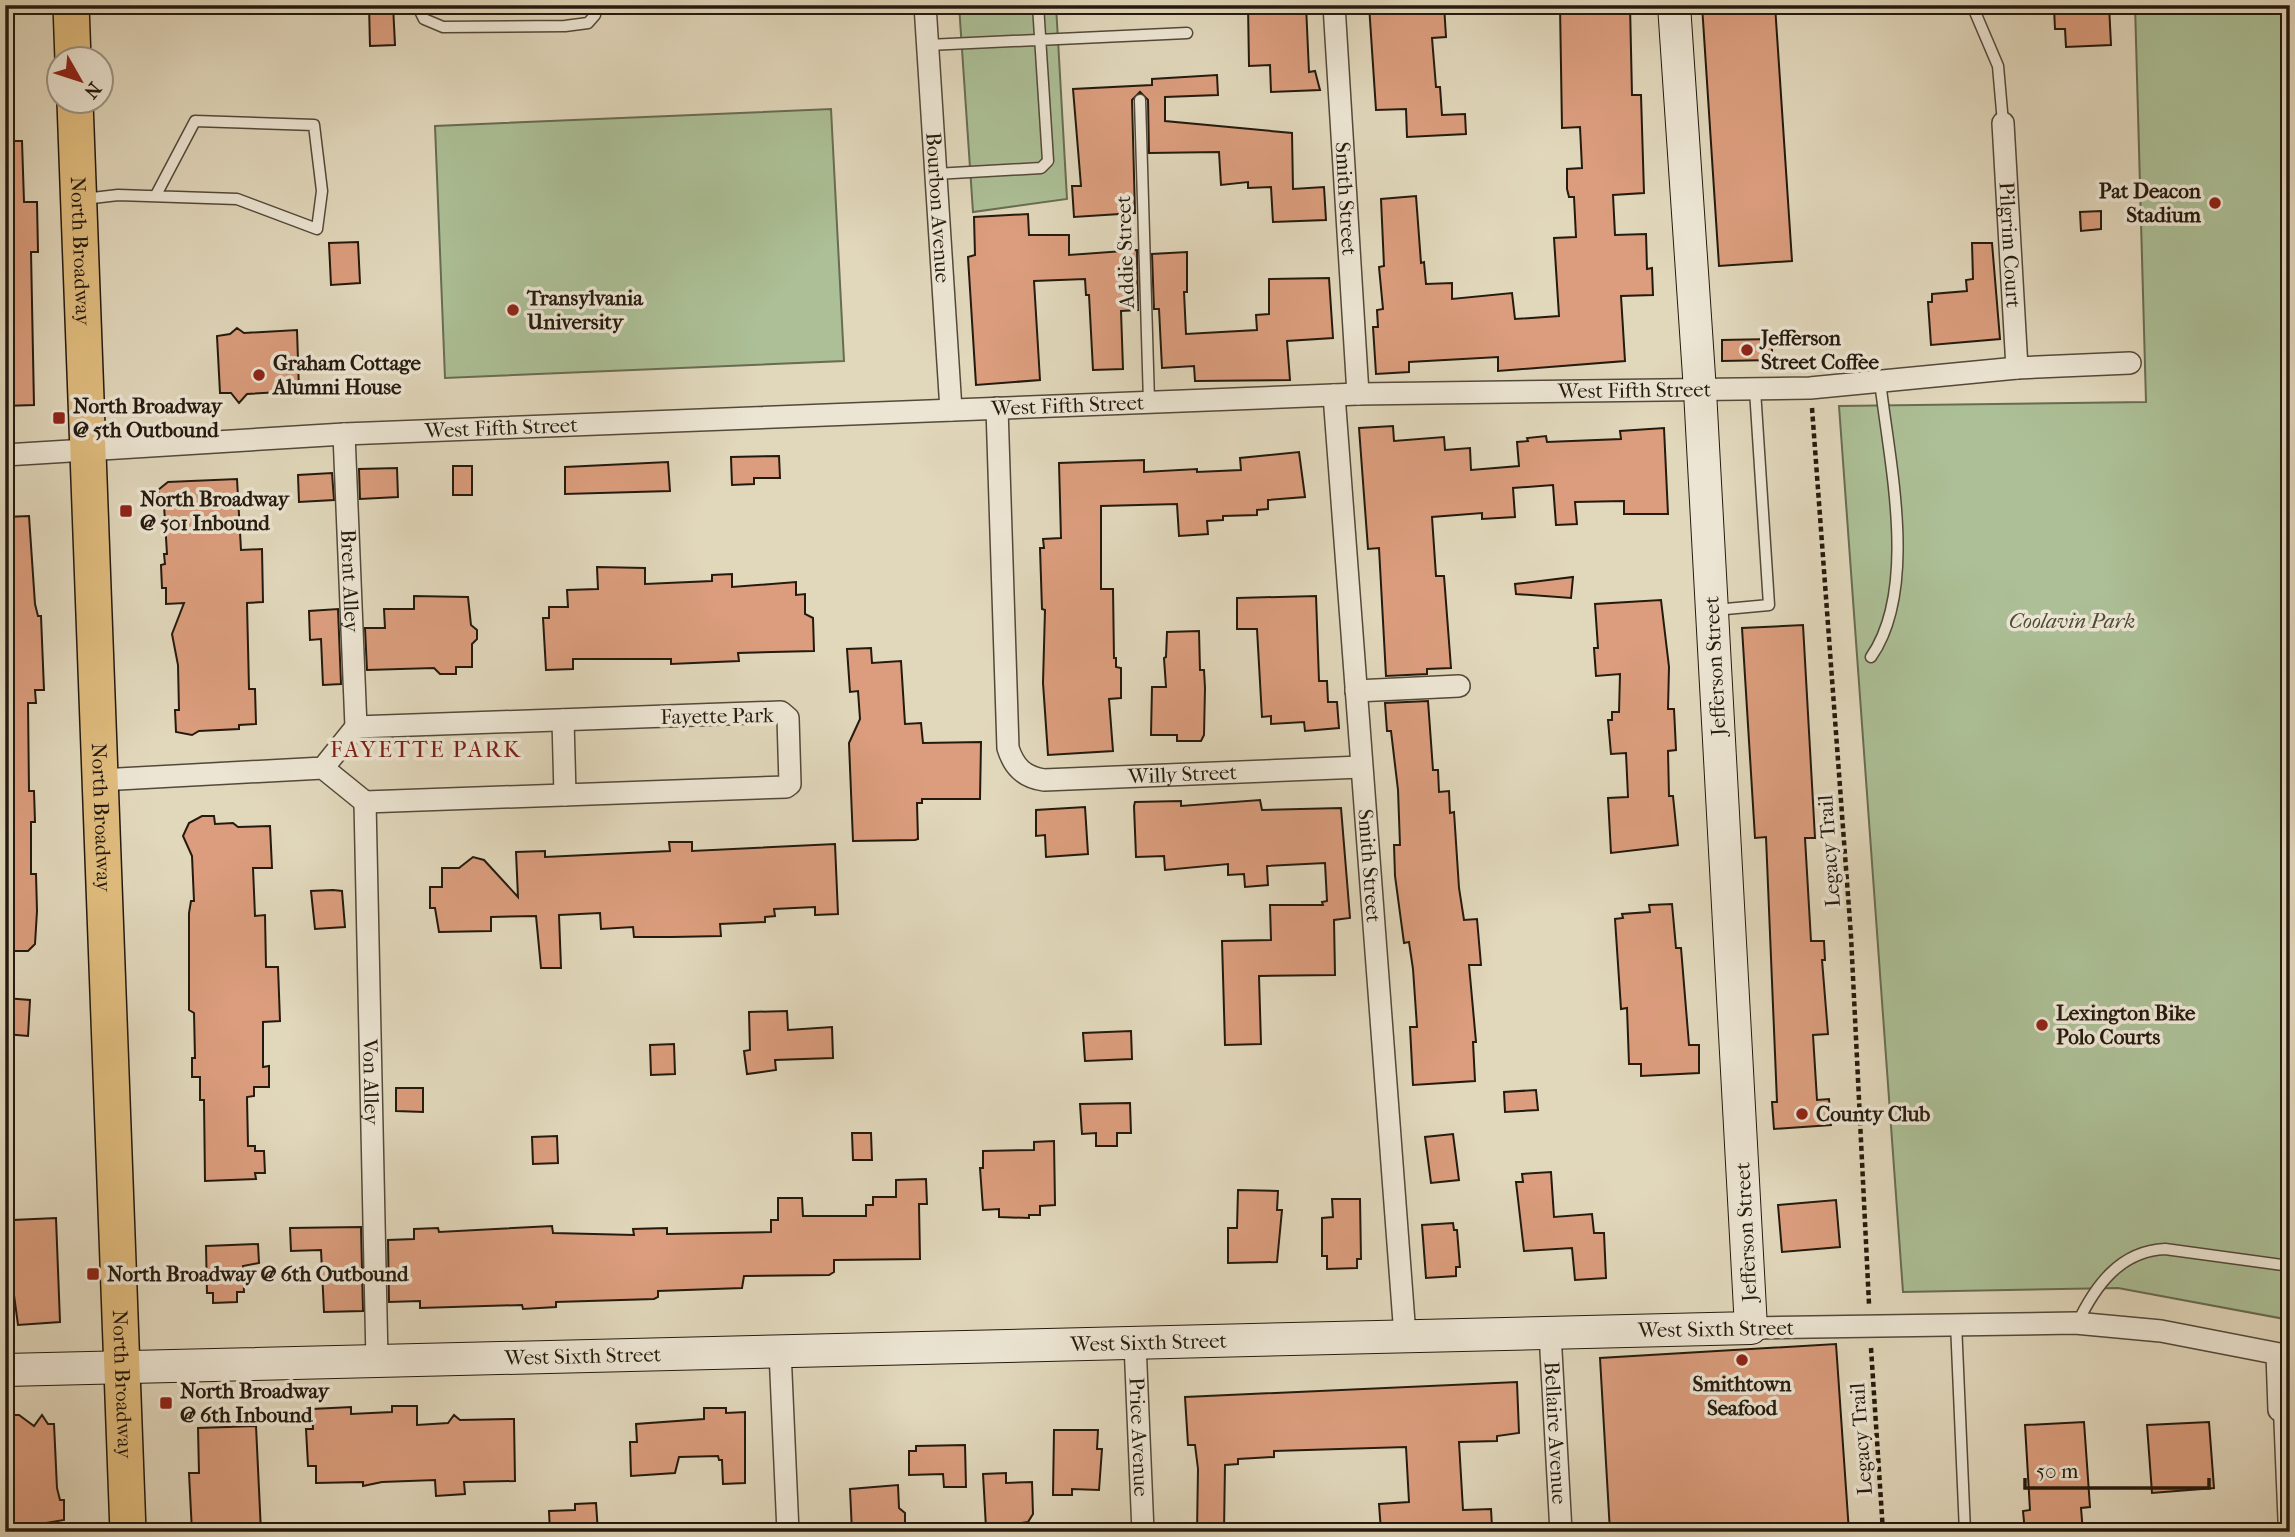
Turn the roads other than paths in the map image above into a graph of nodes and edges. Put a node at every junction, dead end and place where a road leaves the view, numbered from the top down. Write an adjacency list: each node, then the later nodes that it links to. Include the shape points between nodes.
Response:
1 (71, 5): 12 (main road)
2 (417, 5): 3 (lane, via 424,19 443,27 589,23)
3 (595, 5)
4 (925, 5): 11 (street, Bourbon Avenue)
5 (1038, 5): 10 (lane)
6 (1334, 5): 24 (street, Smith Street)
7 (1674, 5): 23 (street, Jefferson Street)
8 (1972, 5): 15 (lane, via 1998,66)
9 (1187, 33): 10 (lane)
10 (1040, 38): 11 (lane); 16 (lane, via 1048,161 1041,168)
11 (928, 45): 16 (street, Bourbon Avenue)
12 (72, 46)
13 (1140, 100): 26 (lane, Addie Street)
14 (75, 116): 18 (main road, North Broadway)
15 (2003, 123): 20 (street, Pilgrim Court)
16 (935, 174): 28 (street, Bourbon Avenue)
17 (156, 195): 17 (lane, via 195,121 314,125 322,191 317,229 237,200); 18 (lane)
18 (78, 200): 30 (main road, North Broadway)
19 (2130, 363): 20 (street, West Fifth Street)
20 (2017, 368): 21 (street, West Fifth Street)
21 (1880, 381): 22 (street, West Fifth Street); 33 (lane, via 1895,519 1895,599 1883,640)
22 (1755, 390): 23 (street, West Fifth Street); 32 (lane, via 1769,605)
23 (1700, 391): 24 (street, West Fifth Street); 32 (street, Jefferson Street)
24 (1357, 394): 25 (street, West Fifth Street)
25 (1334, 395): 26 (street, West Fifth Street); 35 (street, Smith Street)
26 (1149, 402): 27 (street, West Fifth Street)
27 (997, 408): 28 (street, West Fifth Street); 38 (street, Willy Street, via 1012,761 1031,778 1044,780)
28 (951, 410): 29 (street, West Fifth Street)
29 (344, 434): 30 (street, West Fifth Street); 37 (street, Brent Alley)
30 (88, 451): 31 (street, West Fifth Street); 40 (main road, North Broadway)
31 (5, 455)
32 (1712, 611): 46 (street, Jefferson Street)
33 (1871, 657)
34 (1459, 686): 35 (street)
35 (1356, 691): 38 (street, Smith Street)
36 (563, 720): 37 (street, Fayette Park); 41 (street); 41 (street, Fayette Park, via 781,712 788,718 790,784)
37 (356, 727): 39 (street)
38 (1361, 767): 48 (street, Smith Street)
39 (323, 768): 40 (street); 42 (street)
40 (100, 780): 53 (main road, North Broadway)
41 (565, 795): 42 (street, Fayette Park)
42 (365, 802): 52 (street, Von Alley)
43 (2290, 1266): 45 (lane, via 2149,1250 2109,1273)
44 (1956, 1323): 45 (street, West Sixth Street); 46 (street, West Sixth Street); 60 (lane)
45 (2077, 1324): 51 (street, West Sixth Street, via 2161,1331)
46 (1751, 1328): 47 (street, West Sixth Street)
47 (1550, 1333): 48 (street, West Sixth Street); 59 (street, Bellaire Avenue)
48 (1405, 1336): 49 (street, West Sixth Street)
49 (1135, 1343): 50 (street, West Sixth Street); 58 (street, Price Avenue)
50 (780, 1352): 52 (street, West Sixth Street); 57 (street)
51 (2283, 1355): 55 (street)
52 (377, 1362): 53 (street, West Sixth Street)
53 (122, 1367): 54 (street, West Sixth Street); 56 (main road, North Broadway)
54 (5, 1370)
55 (2279, 1410): 61 (lane)
56 (128, 1532)
57 (788, 1532)
58 (1143, 1532)
59 (1561, 1532)
60 (1965, 1532)
61 (2284, 1532)

